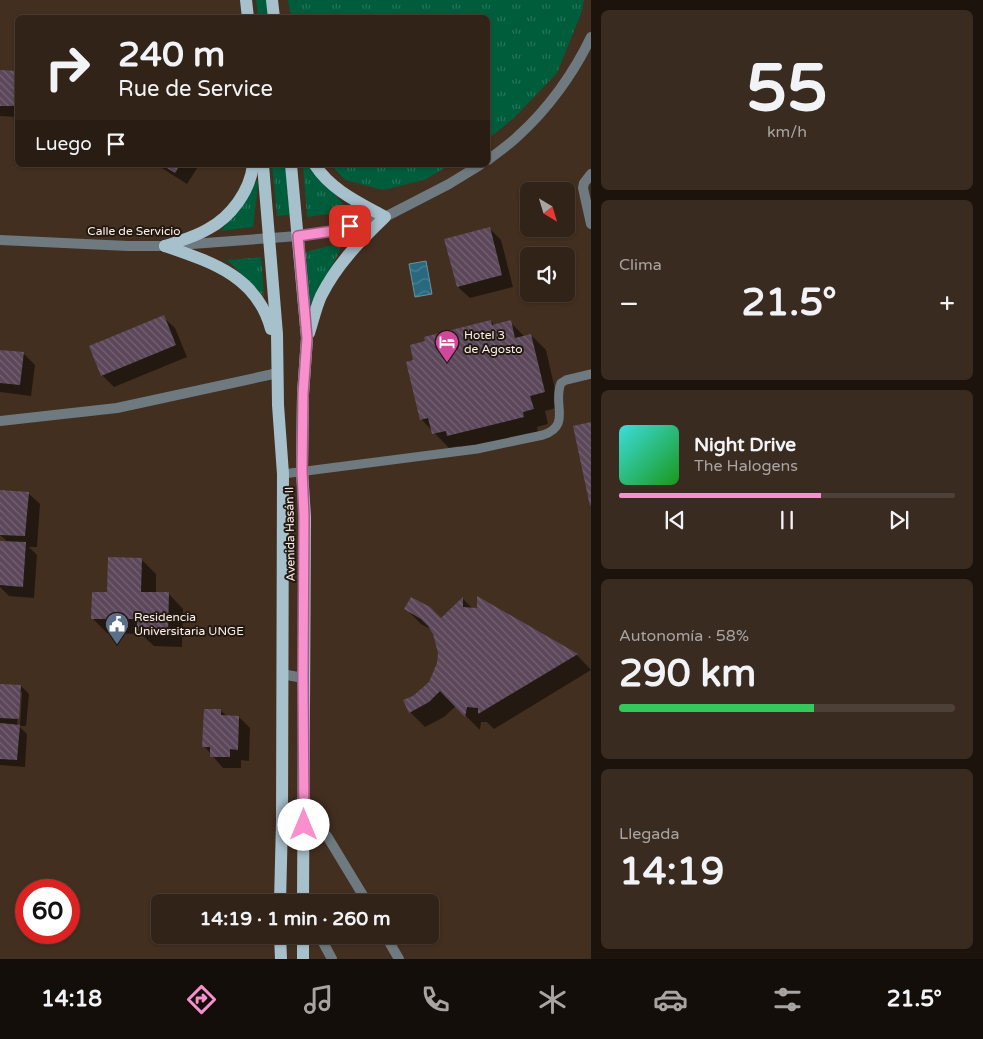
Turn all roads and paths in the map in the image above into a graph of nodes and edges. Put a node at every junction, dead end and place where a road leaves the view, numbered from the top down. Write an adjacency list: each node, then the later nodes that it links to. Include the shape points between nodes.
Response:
1 (246, 0): 3 (main road)
2 (272, 0): 4 (main road)
3 (248, 15)
4 (274, 15)
5 (590, 37): 6 (street, via 571,72 546,106 518,136)
6 (490, 158)
7 (252, 167): 18 (main road, via 247,188 225,216 209,229)
8 (263, 167): 16 (main road, Avenida Hasán II)
9 (291, 167): 15 (main road, Avenida Hasán II)
10 (317, 167): 13 (main road, via 325,178 354,200)
11 (477, 167): 13 (street)
12 (590, 174): 14 (street, via 583,188)
13 (385, 217): 15 (street, Calle de Servicio, via 333,231); 19 (main road, via 356,244 336,269 320,297)
14 (590, 224)
15 (298, 236): 16 (street, Calle de Servicio); 19 (main road, Avenida Hasán II)
16 (268, 238): 18 (street, Calle de Servicio); 20 (main road, Avenida Hasán II)
17 (0, 240): 18 (street, Calle de Servicio)
18 (165, 246): 20 (main road, via 224,268 253,292 267,313)
19 (307, 338): 24 (main road, Avenida Hasán II)
20 (277, 354): 21 (main road, Avenida Hasán II)
21 (278, 373): 23 (street, via 116,408); 25 (main road, Avenida Hasán II)
22 (590, 374): 24 (lane, via 561,384 560,420 552,432 476,449)
23 (0, 421)
24 (302, 471): 25 (lane); 27 (main road, Avenida Hasán II)
25 (282, 474): 26 (main road, Avenida Hasán II)
26 (282, 674): 27 (street); 28 (main road, Avenida Hasán II)
27 (303, 678): 29 (main road, Avenida Hasán II)
28 (282, 822): 29 (street); 30 (main road, Avenida Hasán II)
29 (304, 825): 31 (main road, Avenida Hasán II); 32 (street, via 329,838)
30 (280, 894)
31 (303, 894)
32 (362, 894)
33 (280, 944): 37 (main road)
34 (303, 944): 38 (main road)
35 (324, 944): 39 (street)
36 (391, 944): 40 (street)
37 (280, 959)
38 (303, 959)
39 (332, 959)
40 (399, 959)

